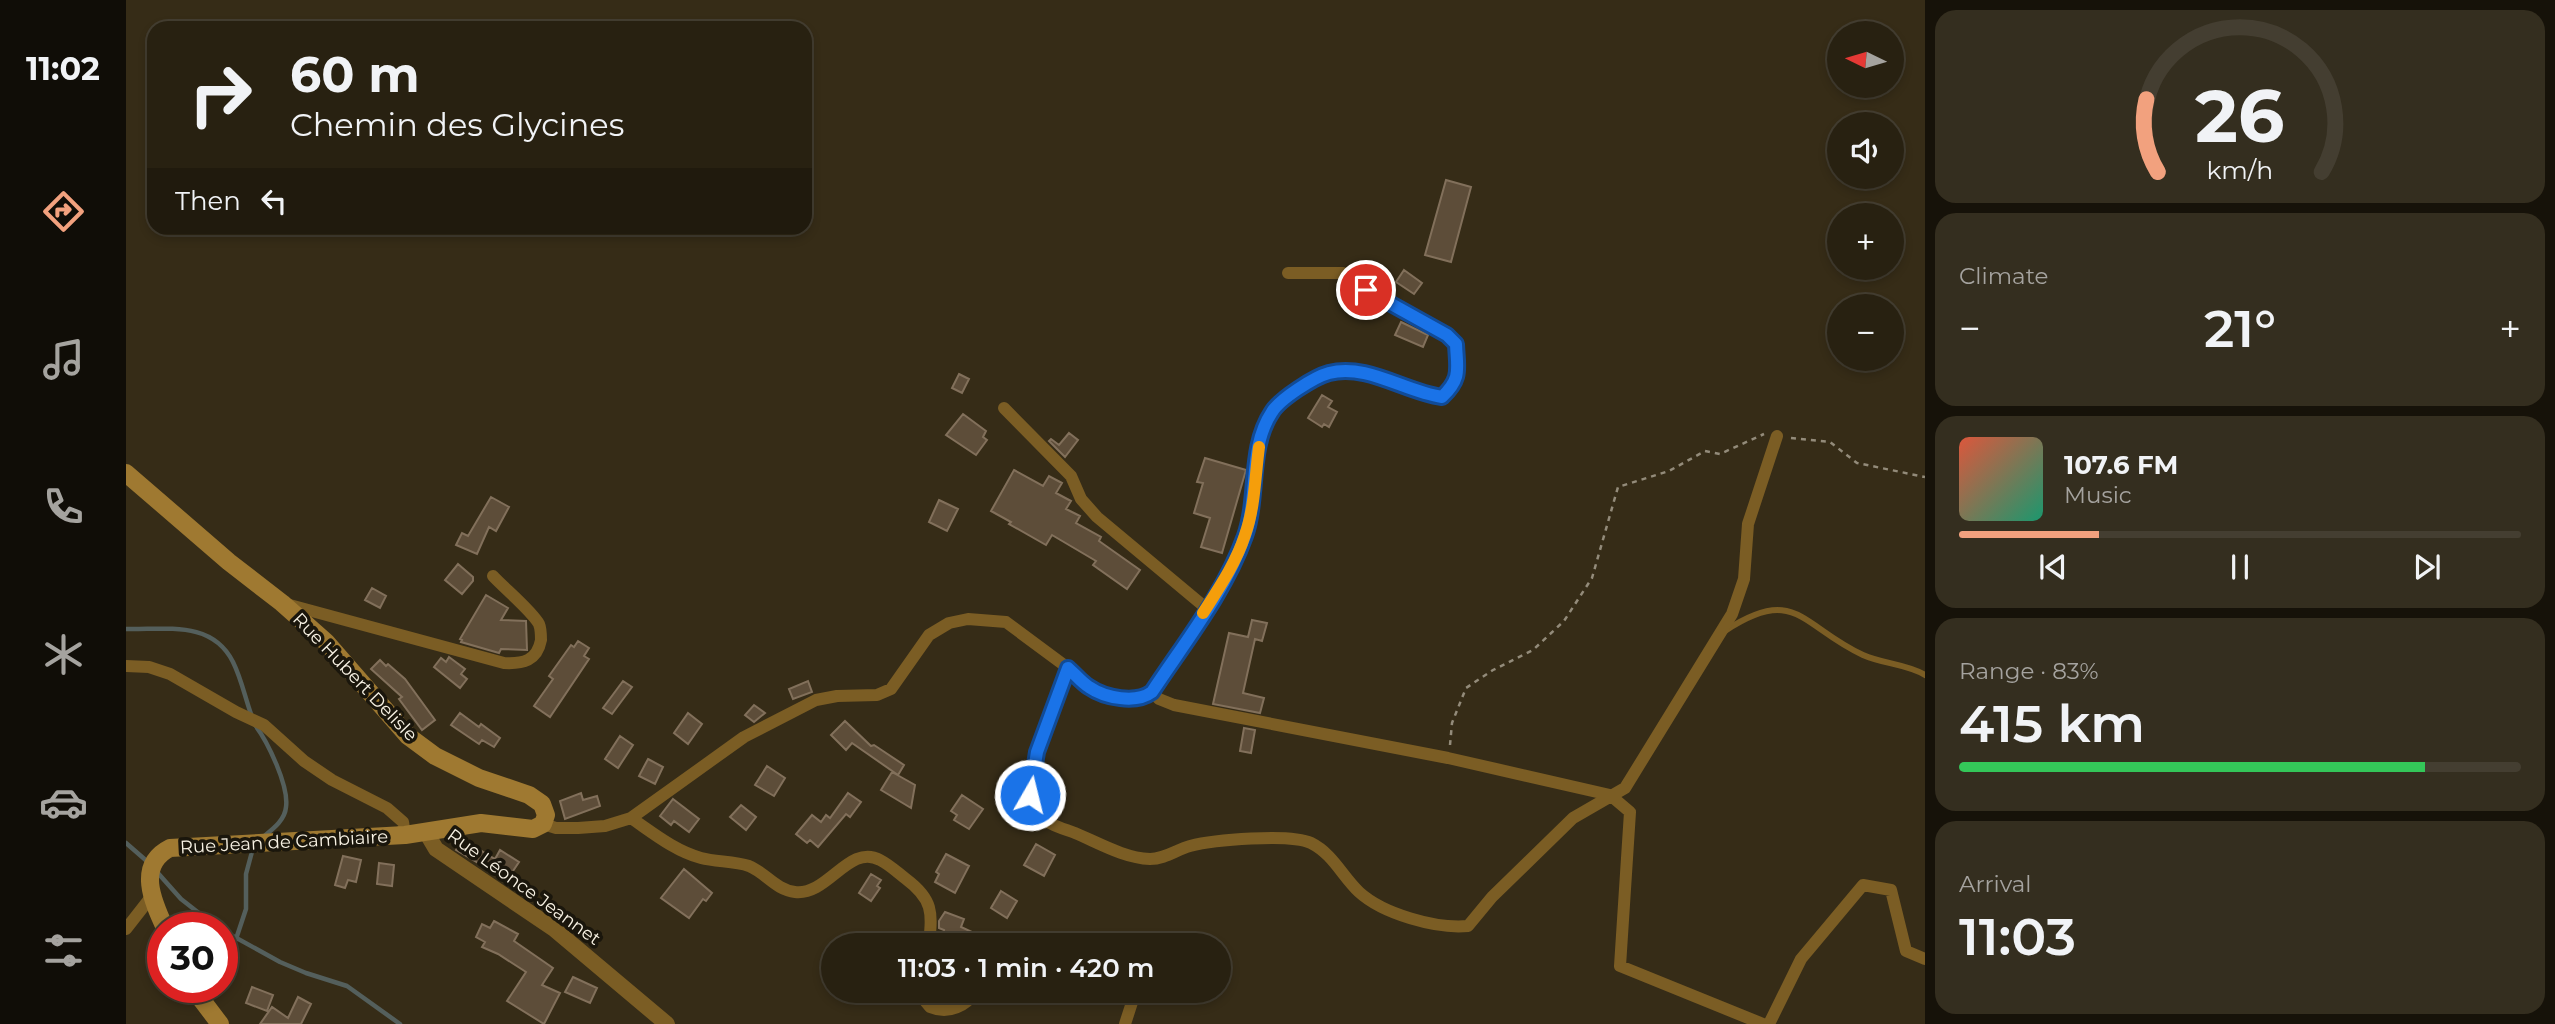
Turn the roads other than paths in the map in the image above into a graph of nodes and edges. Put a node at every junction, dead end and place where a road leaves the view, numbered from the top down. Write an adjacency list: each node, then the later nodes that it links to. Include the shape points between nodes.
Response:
1 (1288, 273): 7 (street, via 1343,273 1447,335 1456,344 1455,385 1442,397 1359,371 1329,373 1306,383 1272,410 1259,443 1245,535 1228,575)
2 (1004, 408): 7 (street, via 1071,476 1081,499 1097,517)
3 (1777, 436): 8 (street, via 1748,524 1744,579)
4 (126, 473): 6 (main road, Rue Hubert Delisle)
5 (493, 576): 6 (street, via 539,624 539,649 534,658 522,663 504,663)
6 (282, 603): 15 (main road, Rue Hubert Delisle, via 326,642 408,736 478,778 529,795 542,804)
7 (1206, 608): 12 (street)
8 (1720, 634): 11 (lane, via 1760,611 1787,609 1840,645); 13 (street, via 1625,788)
9 (126, 666): 17 (street, via 170,674 264,725 332,780 387,808 403,822)
10 (1068, 668): 12 (street, via 1090,688 1108,695 1129,698); 13 (street, via 1037,752 1030,795 1037,812 1048,822 1128,855 1163,858 1193,845 1278,837 1310,843 1336,863 1359,892 1388,910 1452,928 1468,926 1573,818); 14 (street, via 1006,622 987,618 948,622 929,635 891,690 817,700 744,737)
11 (1925, 675)
12 (1152, 692): 13 (street, via 1174,705 1448,758)
13 (1610, 796): 30 (street, via 1630,812 1620,966)
14 (631, 818): 15 (street, via 578,828); 21 (street, via 688,855 750,866 780,888 801,893 817,888 853,860 879,859 926,897)
15 (543, 824): 16 (main road, via 533,829 481,823)
16 (426, 832): 17 (main road); 28 (street, Rue Léonce Jeannet, via 436,849 554,929)
17 (405, 835): 18 (main road, Rue Jean de Cambiaire, via 170,848 151,867)
18 (151, 889): 19 (main road); 20 (street)
19 (159, 912)
20 (126, 929)
21 (930, 933)
22 (1925, 959): 31 (street, via 1906,951 1891,891 1863,885 1801,959)
23 (202, 1003): 27 (main road)
24 (927, 1003): 25 (street, via 944,1011)
25 (964, 1003)
26 (1132, 1003): 29 (street)
27 (220, 1024)
28 (667, 1024)
29 (1125, 1024)
30 (1763, 1024)
31 (1769, 1024)

